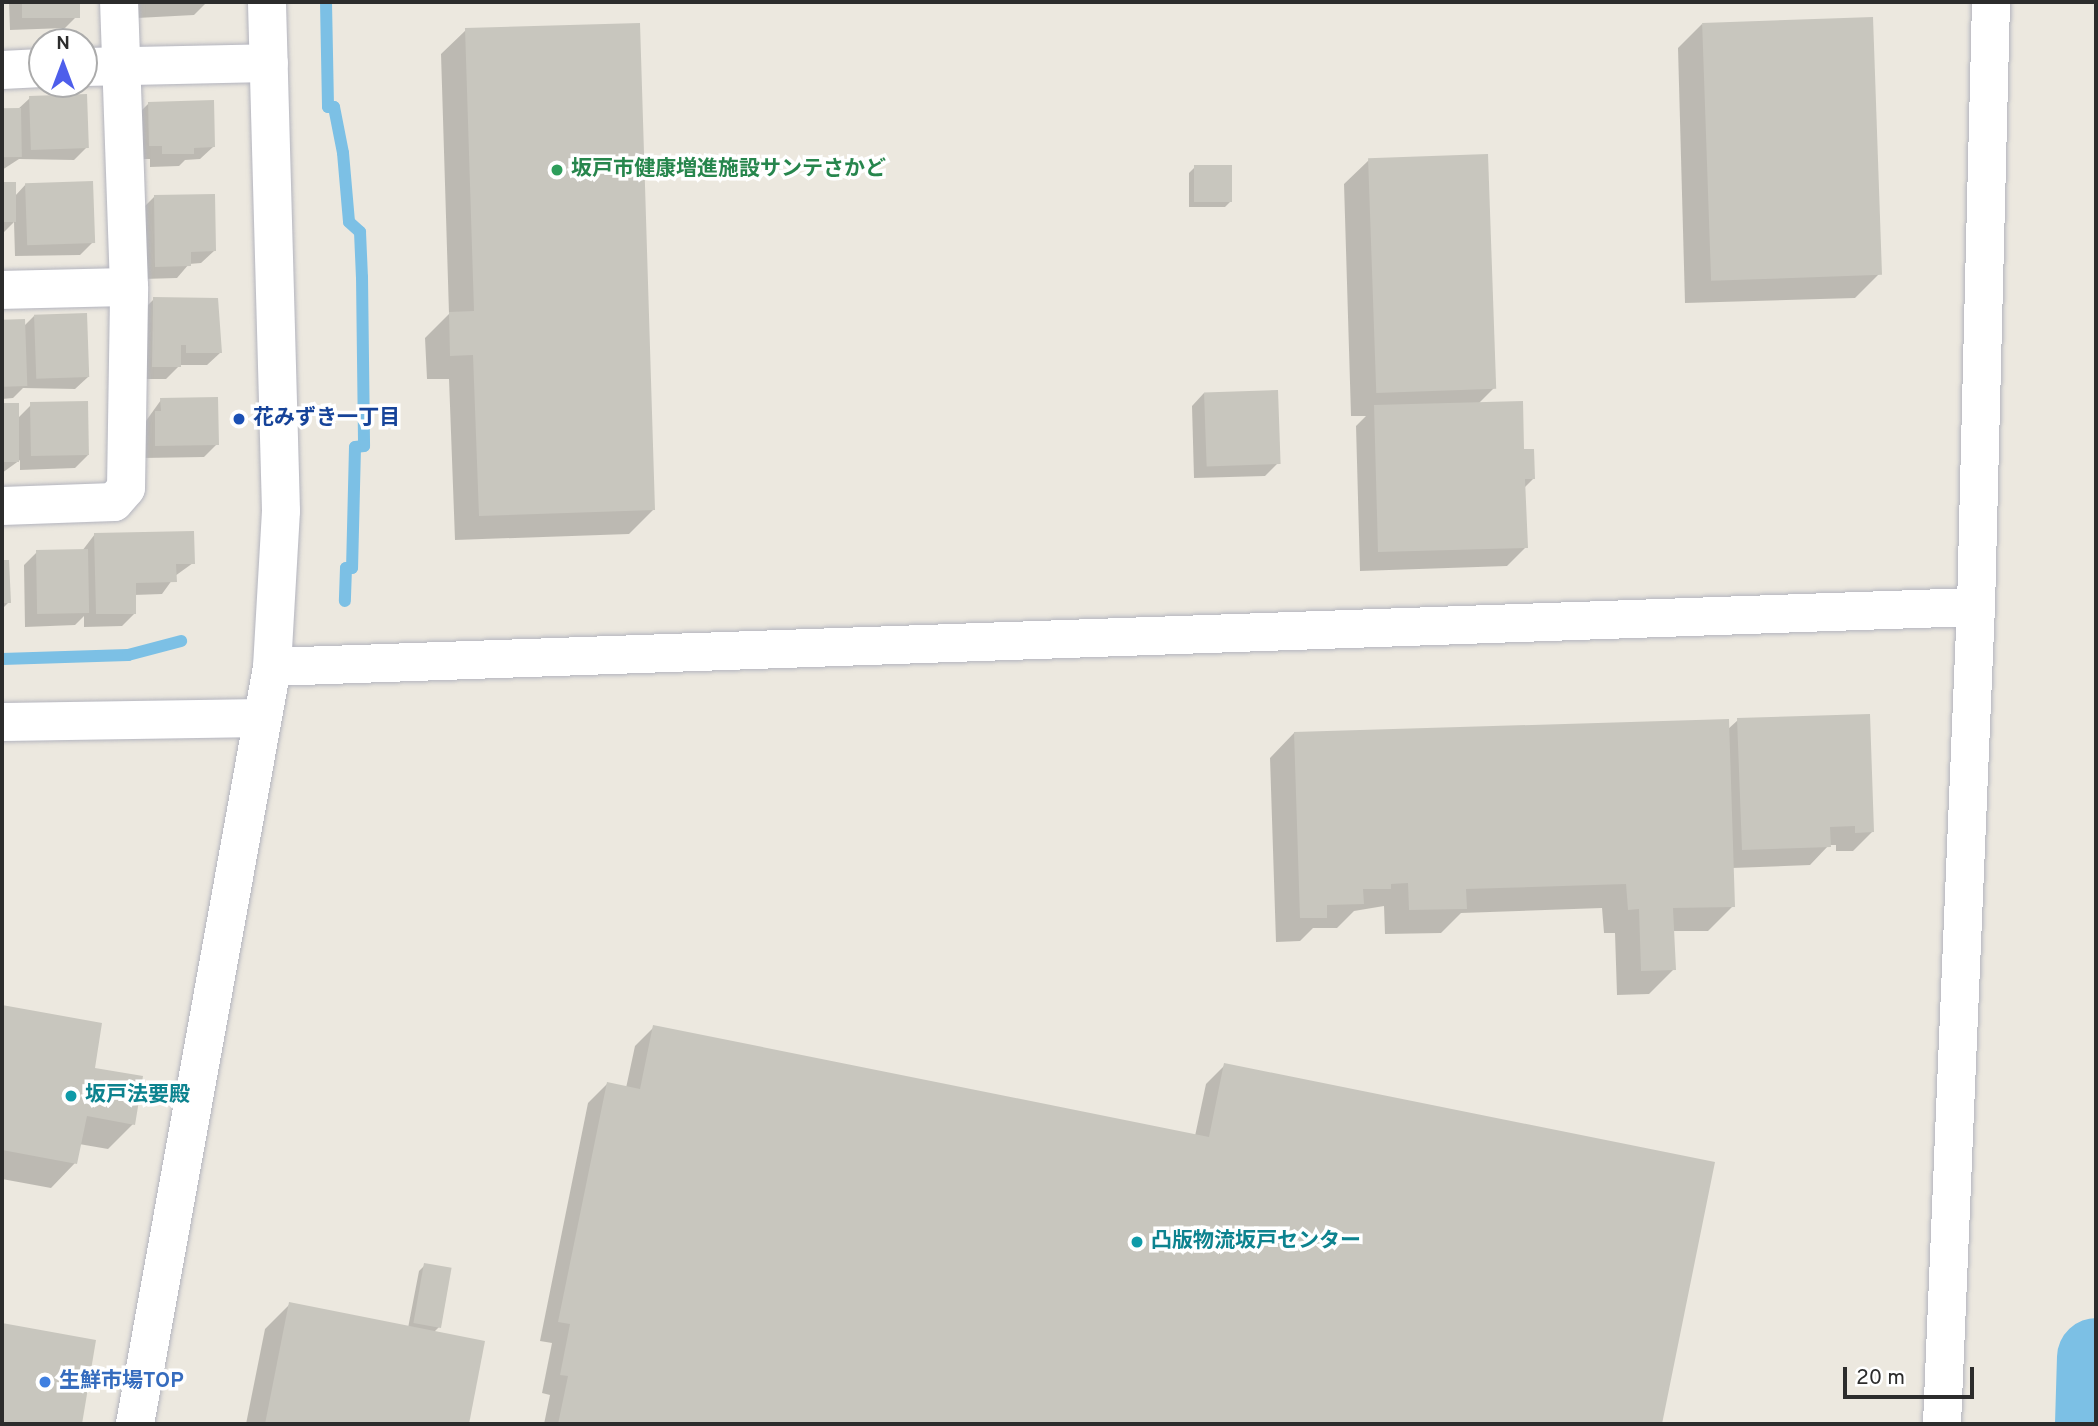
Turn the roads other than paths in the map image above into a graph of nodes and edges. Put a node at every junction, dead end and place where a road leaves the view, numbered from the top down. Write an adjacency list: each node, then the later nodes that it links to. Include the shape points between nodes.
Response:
1 (119, 2): 5 (street)
2 (267, 2): 4 (street)
3 (1991, 2): 11 (street)
4 (269, 63): 5 (street); 12 (street, via 281,511)
5 (102, 67): 8 (street)
6 (28, 68): 7 (street)
7 (2, 69)
8 (129, 287): 9 (street); 10 (street, via 126,488 121,497 114,502)
9 (2, 290)
10 (2, 506)
11 (1976, 607): 12 (street); 16 (street)
12 (272, 667): 13 (street)
13 (260, 718): 14 (street); 15 (street)
14 (2, 722)
15 (135, 1424)
16 (1942, 1424)

